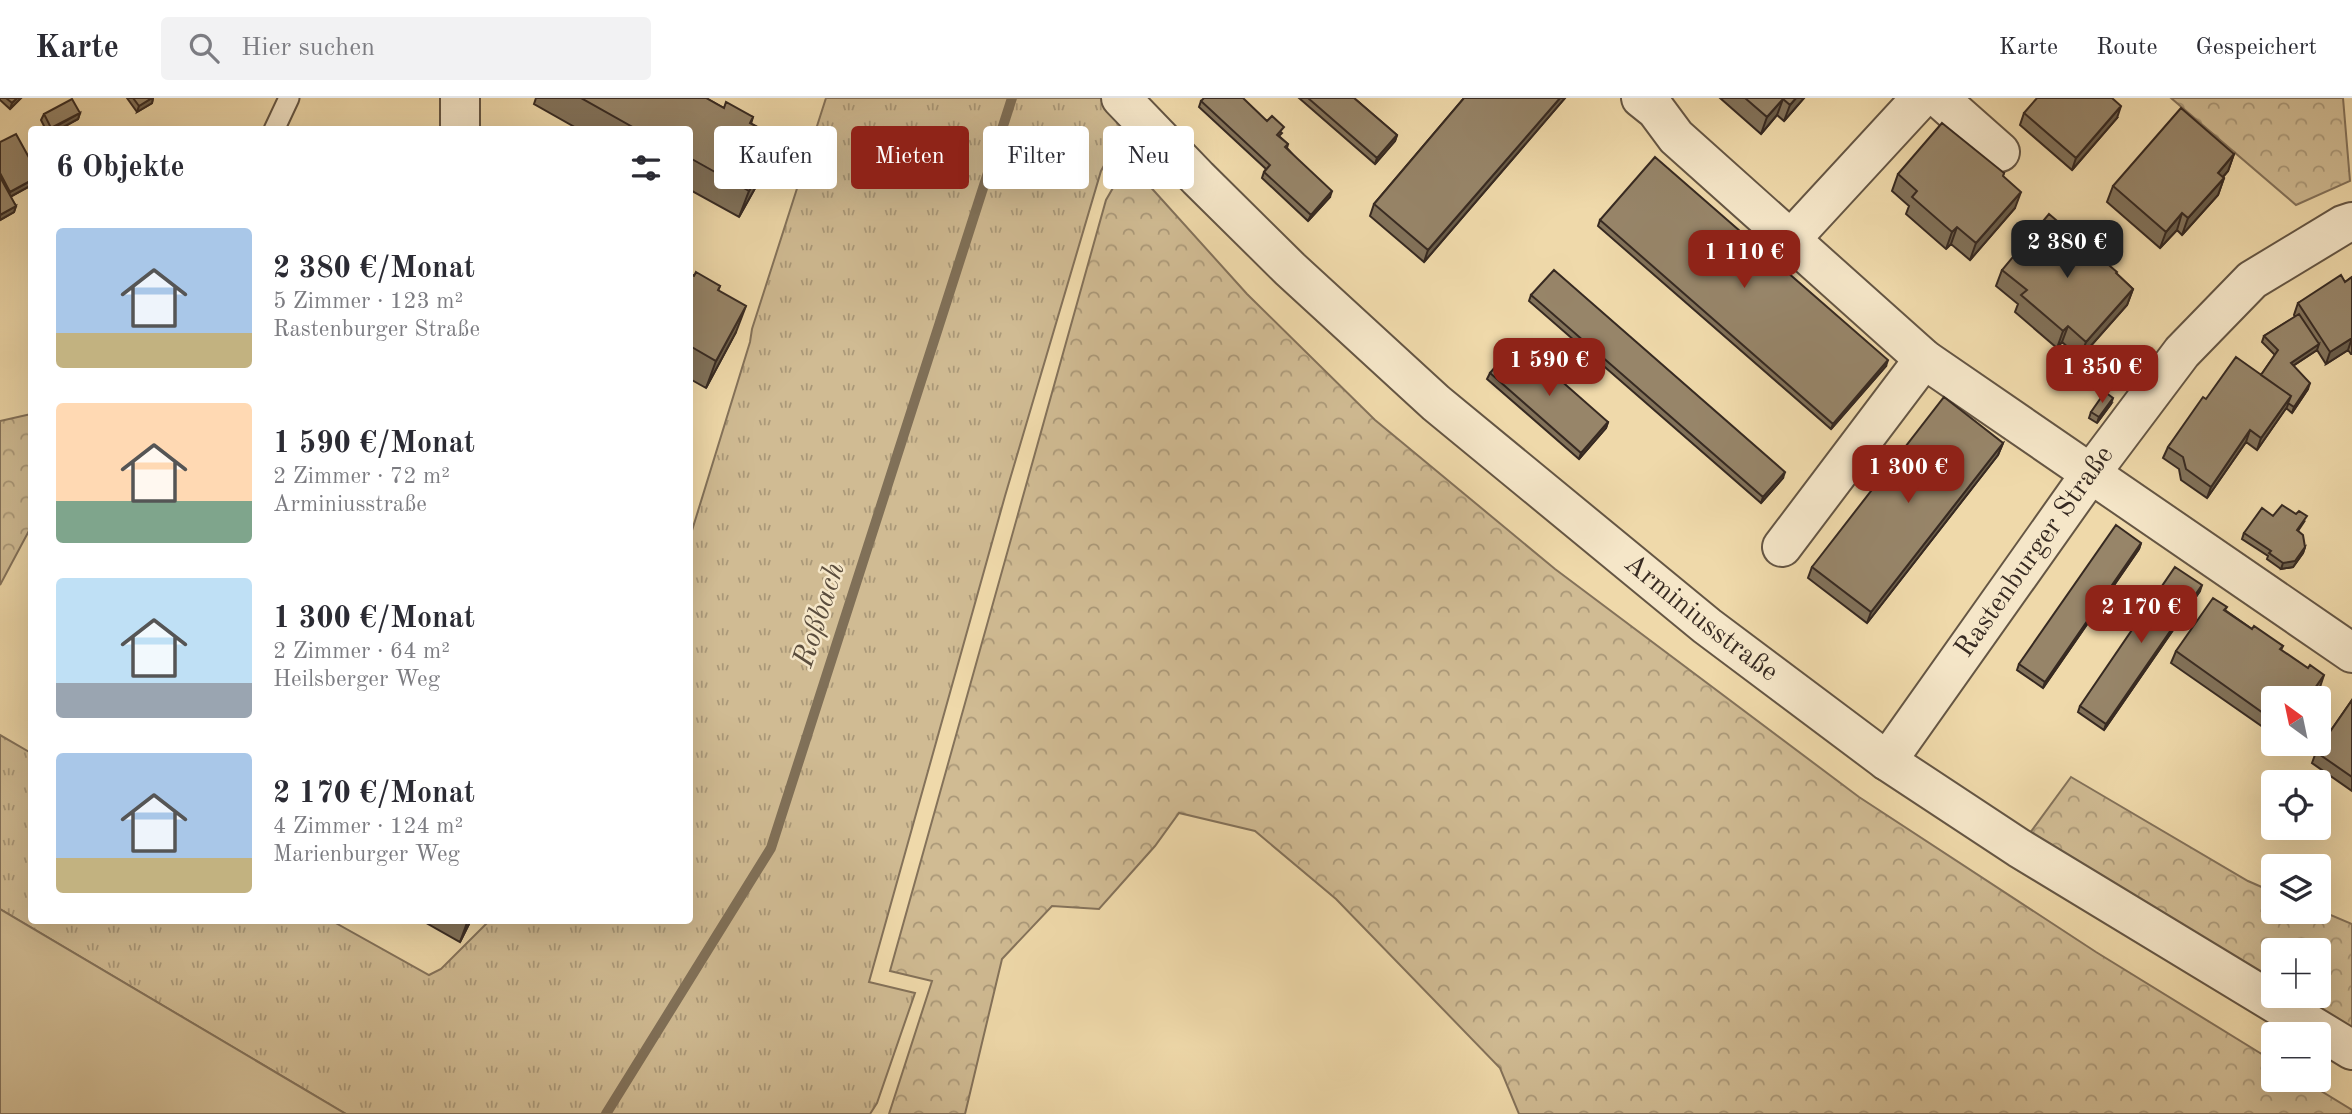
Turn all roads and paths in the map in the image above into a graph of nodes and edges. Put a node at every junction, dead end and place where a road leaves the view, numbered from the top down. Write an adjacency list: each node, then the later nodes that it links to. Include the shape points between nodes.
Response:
1 (289, 98): 7 (lane)
2 (460, 98): 8 (street)
3 (1121, 98): 16 (street, Arminiusstraße, via 1290,269 1436,403 1707,626)
4 (1921, 98): 11 (street)
5 (1939, 98): 9 (street)
6 (1654, 102): 11 (street, via 1676,137)
7 (277, 126)
8 (460, 126)
9 (2000, 152)
10 (2352, 222): 13 (street, Rastenburger Straße, via 2252,280 2182,352)
11 (1790, 240): 12 (street)
12 (1924, 359): 13 (street); 14 (street)
13 (2091, 473): 15 (street); 16 (street, Rastenburger Straße)
14 (1782, 547)
15 (2352, 653)
16 (1887, 761): 17 (street, Arminiusstraße, via 2019,848)
17 (2352, 1050)

